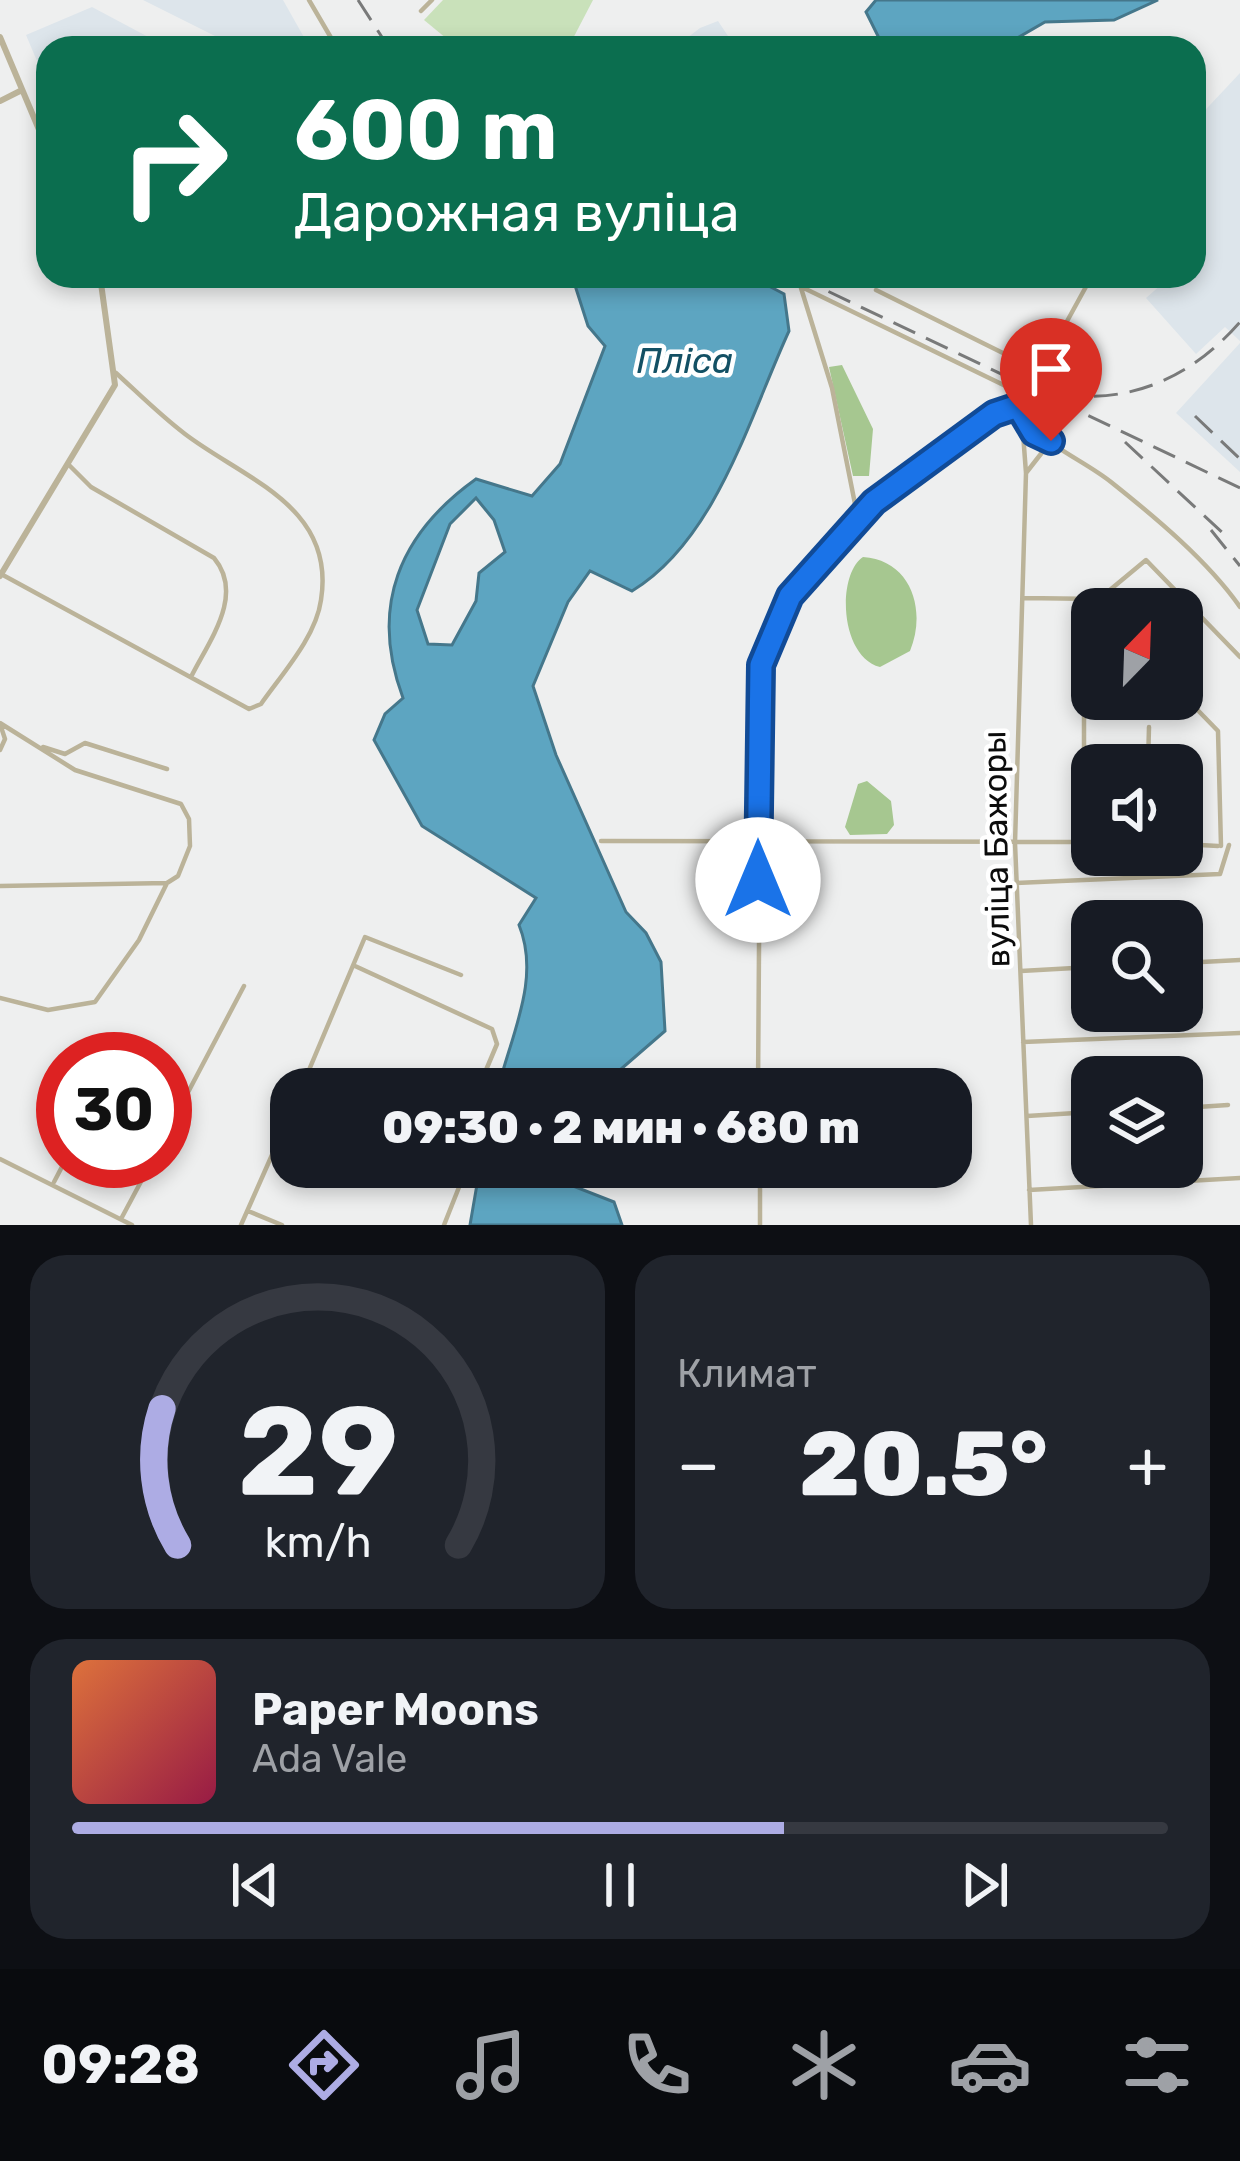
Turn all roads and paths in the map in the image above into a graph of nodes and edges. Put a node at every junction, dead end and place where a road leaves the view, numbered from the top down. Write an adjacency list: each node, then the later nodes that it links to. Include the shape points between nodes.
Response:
1 (309, 0): 4 (street)
2 (432, 0): 3 (street)
3 (421, 11)
4 (330, 36)
5 (0, 37): 6 (street)
6 (22, 90): 7 (street); 8 (street)
7 (0, 101)
8 (36, 123)
9 (102, 288): 14 (street)
10 (801, 288): 15 (street); 21 (street, via 832,388)
11 (1085, 288): 13 (street)
12 (876, 290): 13 (street)
13 (1037, 370): 15 (street)
14 (116, 373): 19 (street); 30 (street, via 187,436 275,490 315,542 321,602 261,704 249,709)
15 (1026, 396): 16 (street)
16 (1018, 406): 17 (street, вуліца Бажоры); 21 (street, via 945,448)
17 (1022, 420): 18 (street); 20 (street, вуліца Бажоры)
18 (1051, 441): 20 (street); 27 (street, via 1122,491)
19 (69, 465): 22 (street); 30 (street, via 225,571 225,607)
20 (1026, 472): 25 (street, вуліца Бажоры)
21 (858, 518): 40 (street, via 797,585 761,665)
22 (0, 575): 30 (street)
23 (1114, 588): 24 (street, via 1140,562 1154,563)
24 (1177, 588)
25 (1023, 598): 26 (street); 41 (street, вуліца Бажоры)
26 (1071, 603)
27 (1240, 607)
28 (1203, 617): 29 (street)
29 (1240, 657)
30 (191, 677)
31 (1203, 716): 44 (street, via 1218,731)
32 (0, 724): 35 (street); 36 (street)
33 (1149, 727): 34 (street)
34 (1149, 744)
35 (38, 746): 37 (street, via 65,754 85,743); 45 (street, via 75,770 181,804 190,846)
36 (0, 750)
37 (167, 770)
38 (601, 841): 40 (street)
39 (1071, 842): 41 (street)
40 (758, 843): 41 (street); 60 (street)
41 (1015, 843): 46 (street, вуліца Бажоры)
42 (1240, 843): 44 (street)
43 (1203, 845): 44 (street)
44 (1225, 846): 46 (street, via 1220,874)
45 (167, 883): 47 (street); 55 (street, via 95,1002 48,1010)
46 (1016, 883): 52 (street, вуліца Бажоры)
47 (0, 886)
48 (1240, 960): 49 (street)
49 (1203, 962)
50 (355, 966): 53 (street, via 365,937); 58 (street); 59 (street, via 492,1028 497,1044)
51 (1071, 968): 52 (street)
52 (1021, 971): 57 (street, вуліца Бажоры)
53 (461, 975)
54 (244, 986): 61 (street)
55 (0, 998)
56 (1240, 1033): 57 (street)
57 (1024, 1042): 65 (street, вуліца Бажоры)
58 (310, 1068)
59 (487, 1068)
60 (758, 1068)
61 (192, 1085)
62 (1228, 1105): 63 (street)
63 (1203, 1107)
64 (1071, 1113): 65 (street)
65 (1027, 1116): 74 (street, вуліца Бажоры)
66 (0, 1159): 68 (street)
67 (270, 1160): 75 (street)
68 (36, 1174)
69 (1240, 1178): 74 (street)
70 (65, 1188): 76 (street)
71 (138, 1188): 76 (street)
72 (459, 1188): 80 (street)
73 (760, 1188): 81 (street)
74 (1029, 1190): 82 (street, вуліца Бажоры)
75 (248, 1211): 78 (street); 79 (street)
76 (121, 1219): 77 (street)
77 (133, 1225)
78 (241, 1225)
79 (282, 1225)
80 (444, 1225)
81 (760, 1225)
82 (1031, 1225)

